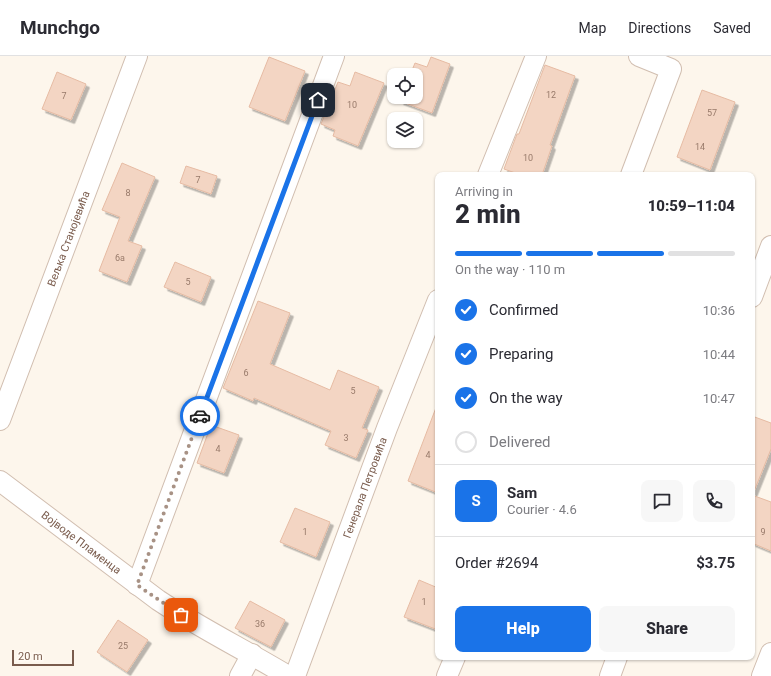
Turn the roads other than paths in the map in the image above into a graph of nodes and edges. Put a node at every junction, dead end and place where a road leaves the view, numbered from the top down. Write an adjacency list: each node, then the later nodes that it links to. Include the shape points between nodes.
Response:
1 (137, 56): 10 (street, Вељка Станојевића)
2 (334, 56): 12 (street)
3 (536, 56): 5 (street)
4 (639, 56): 6 (street, via 671,69)
5 (489, 172)
6 (632, 172)
7 (771, 246): 8 (street)
8 (755, 289)
9 (435, 308): 19 (street, Генерала Петровића, via 387,428)
10 (0, 420)
11 (0, 481): 12 (street, Војводе Пламенца)
12 (137, 585): 14 (street, Војводе Пламенца, via 181,615)
13 (771, 653): 22 (street)
14 (252, 654): 17 (street); 18 (street, Војводе Пламенца)
15 (453, 660): 20 (street)
16 (616, 660): 21 (street)
17 (240, 676)
18 (288, 676)
19 (295, 676)
20 (447, 676)
21 (610, 676)
22 (762, 676)

